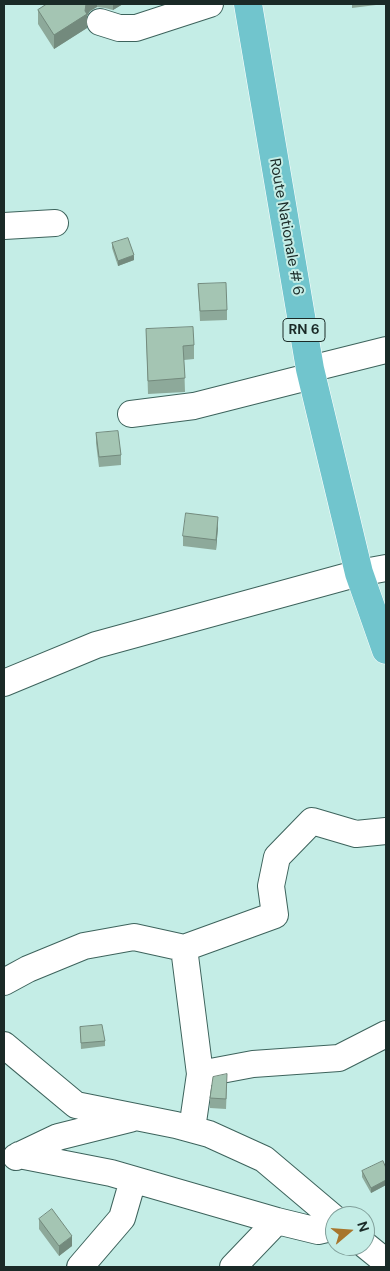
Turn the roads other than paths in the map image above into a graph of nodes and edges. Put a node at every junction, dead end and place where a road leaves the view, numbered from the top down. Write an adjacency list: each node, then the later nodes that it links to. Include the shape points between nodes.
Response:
1 (210, 4): 3 (street, via 136,28 119,28)
2 (248, 4): 7 (main road, Route Nationale # 6 / RN 6)
3 (100, 22)
4 (55, 224): 5 (street)
5 (4, 226)
6 (386, 350): 7 (street)
7 (311, 372): 8 (street, via 194,406); 10 (main road, Route Nationale # 6 / RN 6)
8 (131, 414)
9 (386, 568): 10 (street)
10 (359, 573): 11 (main road, Route Nationale # 6 / RN 6); 12 (street, via 96,645)
11 (386, 650)
12 (4, 683)
13 (386, 831): 14 (street, via 356,834 312,821 277,857 271,886 275,915)
14 (184, 948): 15 (street, via 134,937 84,946); 18 (street)
15 (4, 982)
16 (386, 1034): 18 (street, via 339,1058 253,1064)
17 (4, 1046): 19 (street, via 76,1105)
18 (200, 1074): 20 (street)
19 (136, 1117): 20 (street); 21 (street, via 58,1137)
20 (192, 1130): 23 (street, via 209,1134 264,1160)
21 (12, 1159): 22 (street, via 111,1173)
22 (133, 1180): 24 (street); 28 (street, via 122,1218)
23 (325, 1211)
24 (277, 1221): 25 (street, via 318,1231); 29 (street)
25 (325, 1229)
26 (375, 1253): 27 (street)
27 (386, 1262)
28 (80, 1267)
29 (233, 1267)

